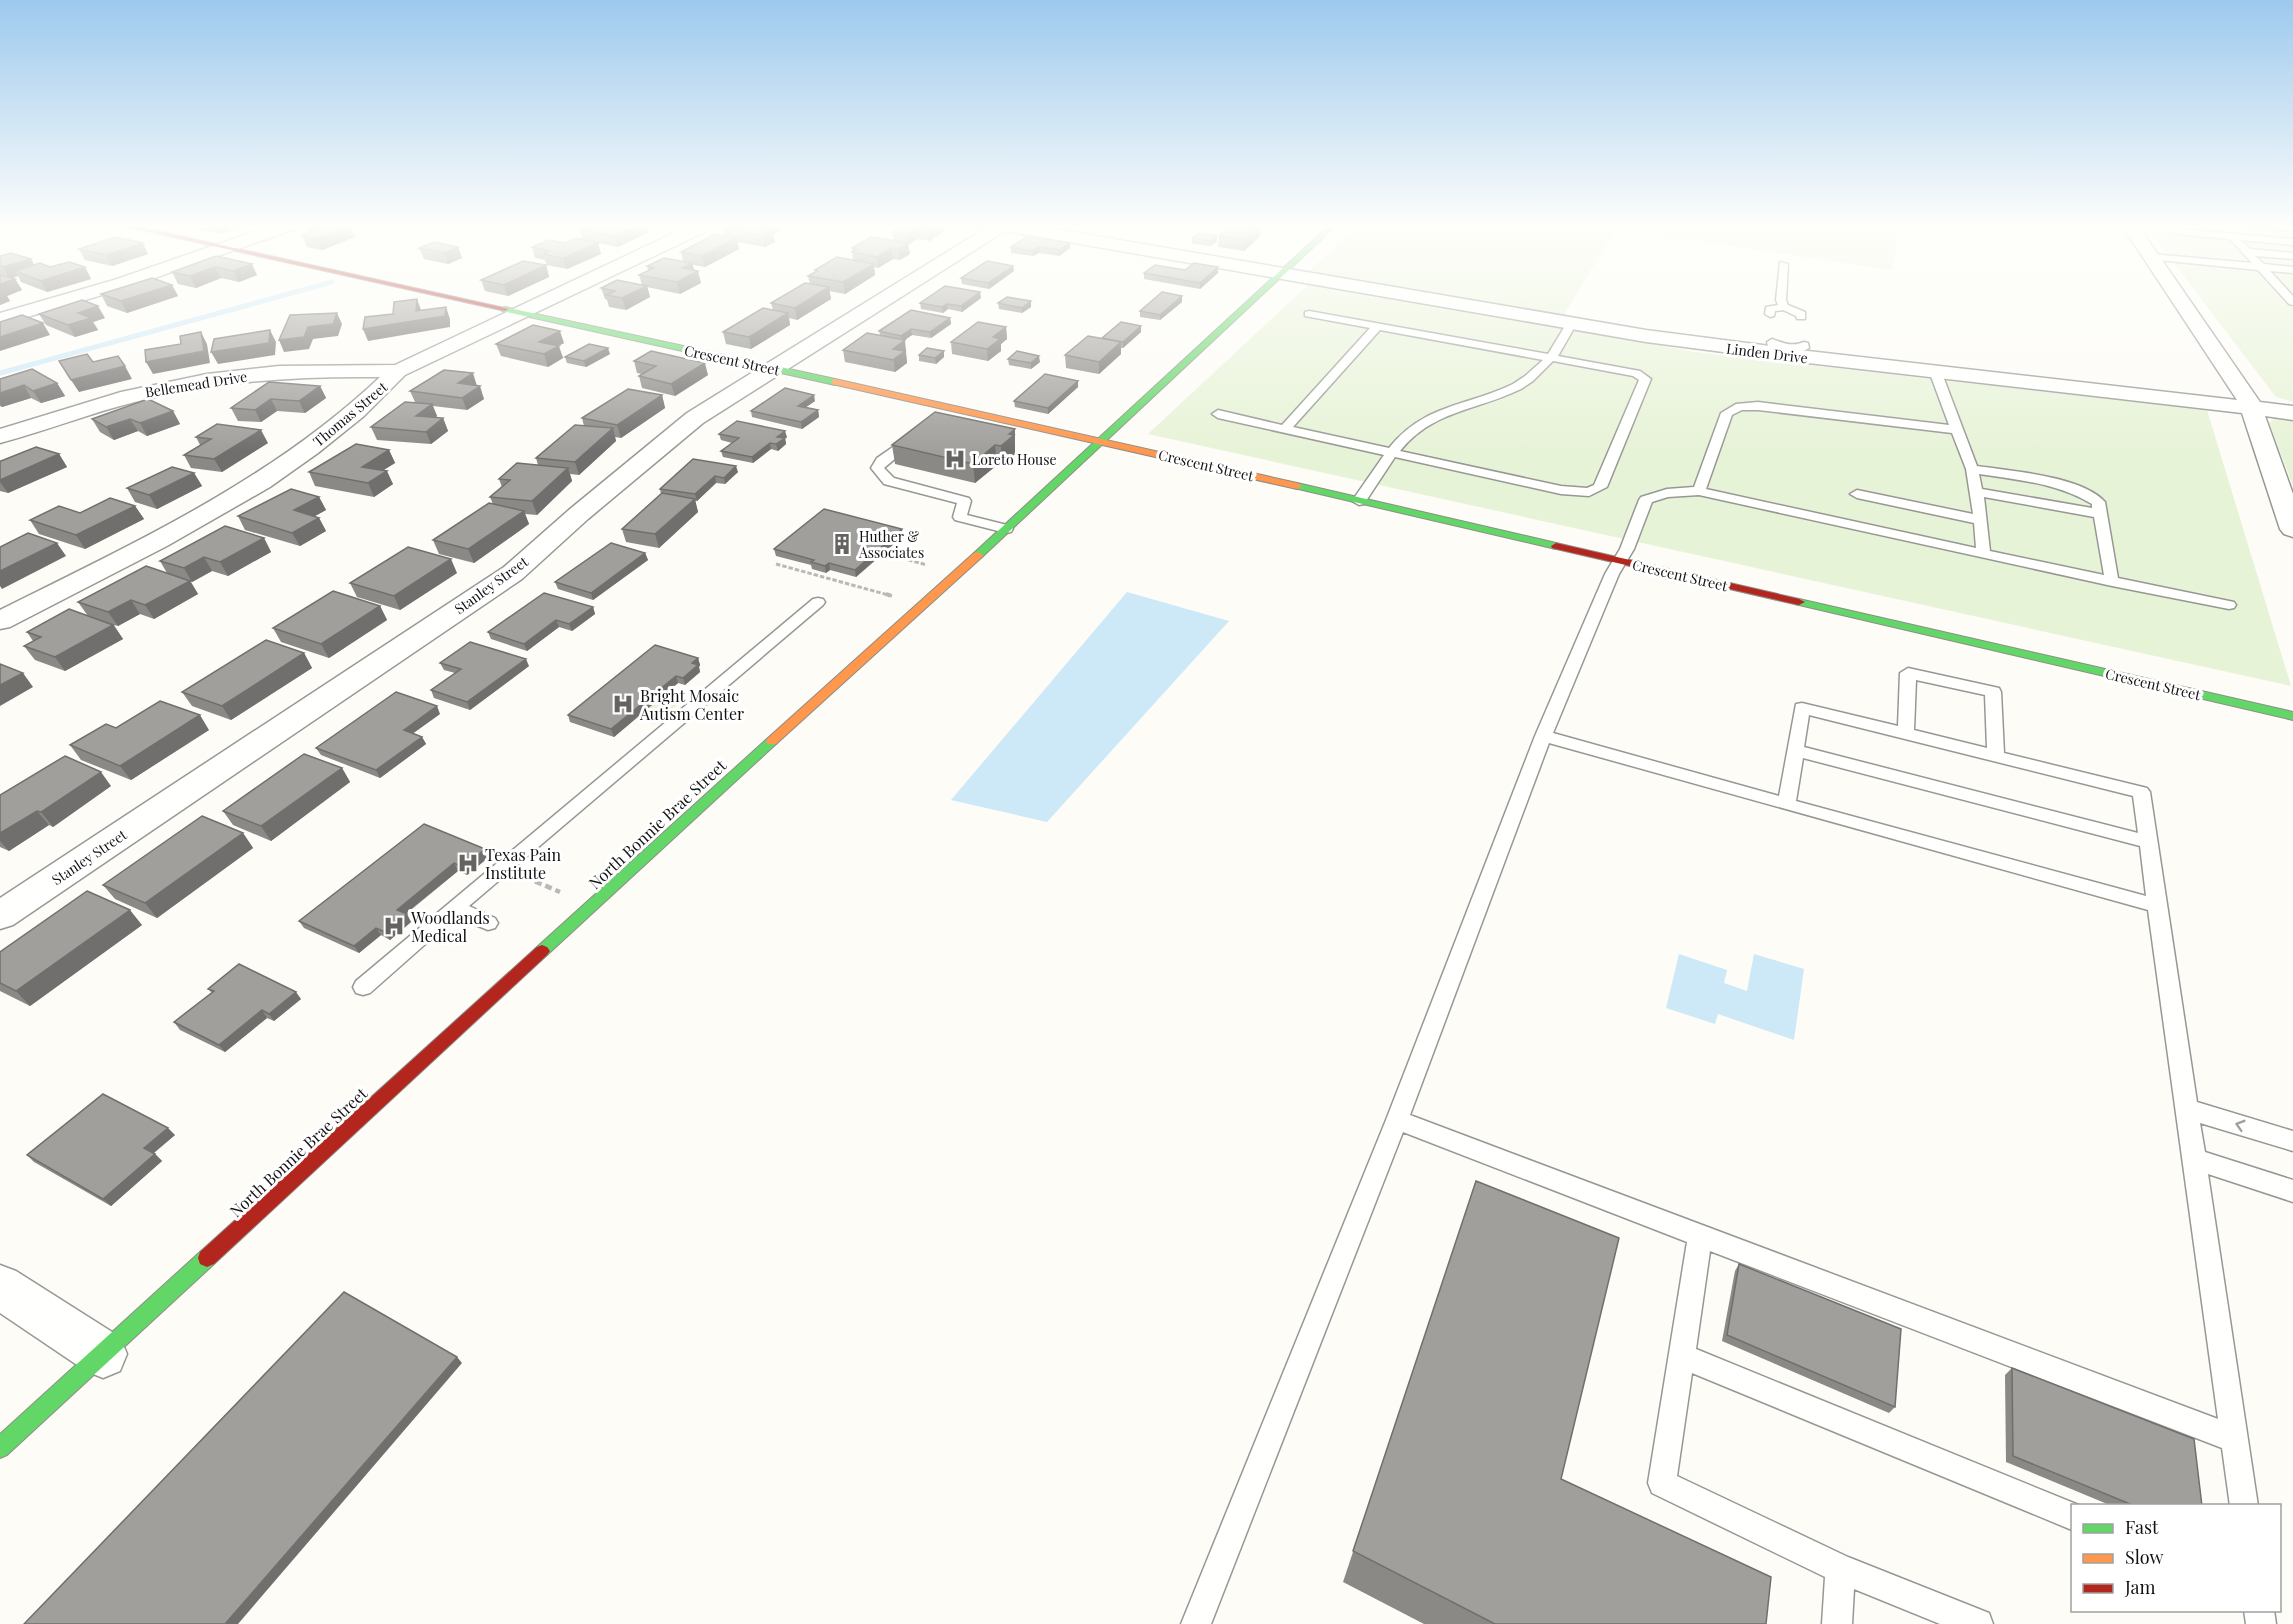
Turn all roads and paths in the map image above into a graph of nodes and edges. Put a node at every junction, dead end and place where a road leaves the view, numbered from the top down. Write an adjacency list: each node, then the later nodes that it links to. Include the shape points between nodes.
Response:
1 (66, 300): 14 (street)
2 (455, 300): 10 (street, Crescent Street)
3 (548, 300): 10 (street, Thomas Street)
4 (881, 300): 20 (street, Stanley Street)
5 (1254, 300): 30 (street, North Bonnie Brae Street)
6 (1441, 300): 15 (street, Linden Drive)
7 (1781, 300): 9 (lane)
8 (2181, 300): 23 (street)
9 (1784, 307): 12 (lane, via 1770,309); 13 (lane)
10 (518, 314): 20 (street, Crescent Street); 21 (street, Thomas Street)
11 (1309, 314): 16 (lane)
12 (1770, 314)
13 (1801, 317)
14 (0, 319)
15 (1572, 323): 18 (street, Linden Drive, via 1646,336); 19 (lane)
16 (1377, 327): 19 (lane); 27 (lane)
17 (1772, 342): 18 (lane)
18 (1794, 350): 22 (street, Linden Drive)
19 (1552, 357): 31 (lane, via 1526,384 1425,420); 31 (lane, via 1636,373 1645,379 1600,487 1589,492 1561,490)
20 (772, 369): 24 (street, Crescent Street); 62 (street, Stanley Street, via 695,418 513,573)
21 (398, 371): 29 (street, Bellemead Drive, via 316,370 209,380 143,392); 50 (street, Thomas Street, via 378,393 322,439 235,497)
22 (1935, 371): 23 (street, Linden Drive); 28 (lane)
23 (2251, 407): 25 (street, Linden Drive); 40 (street)
24 (950, 408): 30 (street, Crescent Street); 39 (lane, via 877,468 889,481 964,501 960,517)
25 (2293, 412)
26 (1218, 414): 27 (lane)
27 (1285, 429): 31 (lane)
28 (1959, 430): 32 (lane); 33 (lane, via 1740,407 1727,413)
29 (0, 436)
30 (1102, 441): 36 (street, Crescent Street); 39 (street, North Bonnie Brae Street)
31 (1392, 453): 36 (lane)
32 (1972, 469): 34 (lane); 37 (lane, via 2058,483 2081,491 2098,502)
33 (1699, 491): 42 (lane); 43 (lane, via 1667,493 1646,500)
34 (1977, 492): 37 (lane); 38 (lane)
35 (1857, 494): 38 (lane)
36 (1359, 501): 43 (street, Crescent Street)
37 (2101, 514): 46 (lane)
38 (1981, 520): 42 (lane)
39 (1006, 529): 72 (street, North Bonnie Brae Street)
40 (2293, 529)
41 (883, 553): 45 (path)
42 (1983, 554): 46 (lane)
43 (1620, 561): 51 (street, Crescent Street); 53 (lane)
44 (776, 564): 47 (path)
45 (933, 566)
46 (2112, 582): 49 (lane)
47 (898, 598)
48 (818, 602): 61 (lane)
49 (2229, 605)
50 (0, 621)
51 (2293, 716)
52 (1906, 733): 54 (lane, via 1802,708); 55 (lane); 55 (lane, via 1908,673 1993,692)
53 (1543, 736): 56 (lane); 66 (lane)
54 (1795, 750): 56 (lane); 57 (lane)
55 (1996, 755): 57 (lane, via 2141,792)
56 (1787, 804): 60 (lane)
57 (2148, 842): 60 (lane)
58 (516, 873): 59 (path)
59 (566, 894)
60 (2158, 906): 65 (lane)
61 (454, 908): 63 (lane); 64 (lane)
62 (0, 916)
63 (488, 923)
64 (363, 987)
65 (2187, 1109): 67 (lane, one-way to 65); 68 (lane)
66 (1397, 1120): 70 (lane); 79 (lane)
67 (2293, 1141)
68 (2194, 1159): 69 (lane); 74 (lane)
69 (2293, 1191)
70 (1700, 1236): 73 (lane); 74 (lane)
71 (0, 1287): 72 (street)
72 (103, 1354): 75 (street, North Bonnie Brae Street)
73 (1682, 1356): 77 (lane); 78 (lane, via 1662,1483)
74 (2235, 1438): 76 (lane)
75 (0, 1448)
76 (2244, 1504)
77 (2071, 1515)
78 (1840, 1569): 80 (lane); 81 (lane)
79 (1196, 1624)
80 (1837, 1624)
81 (1978, 1624)

